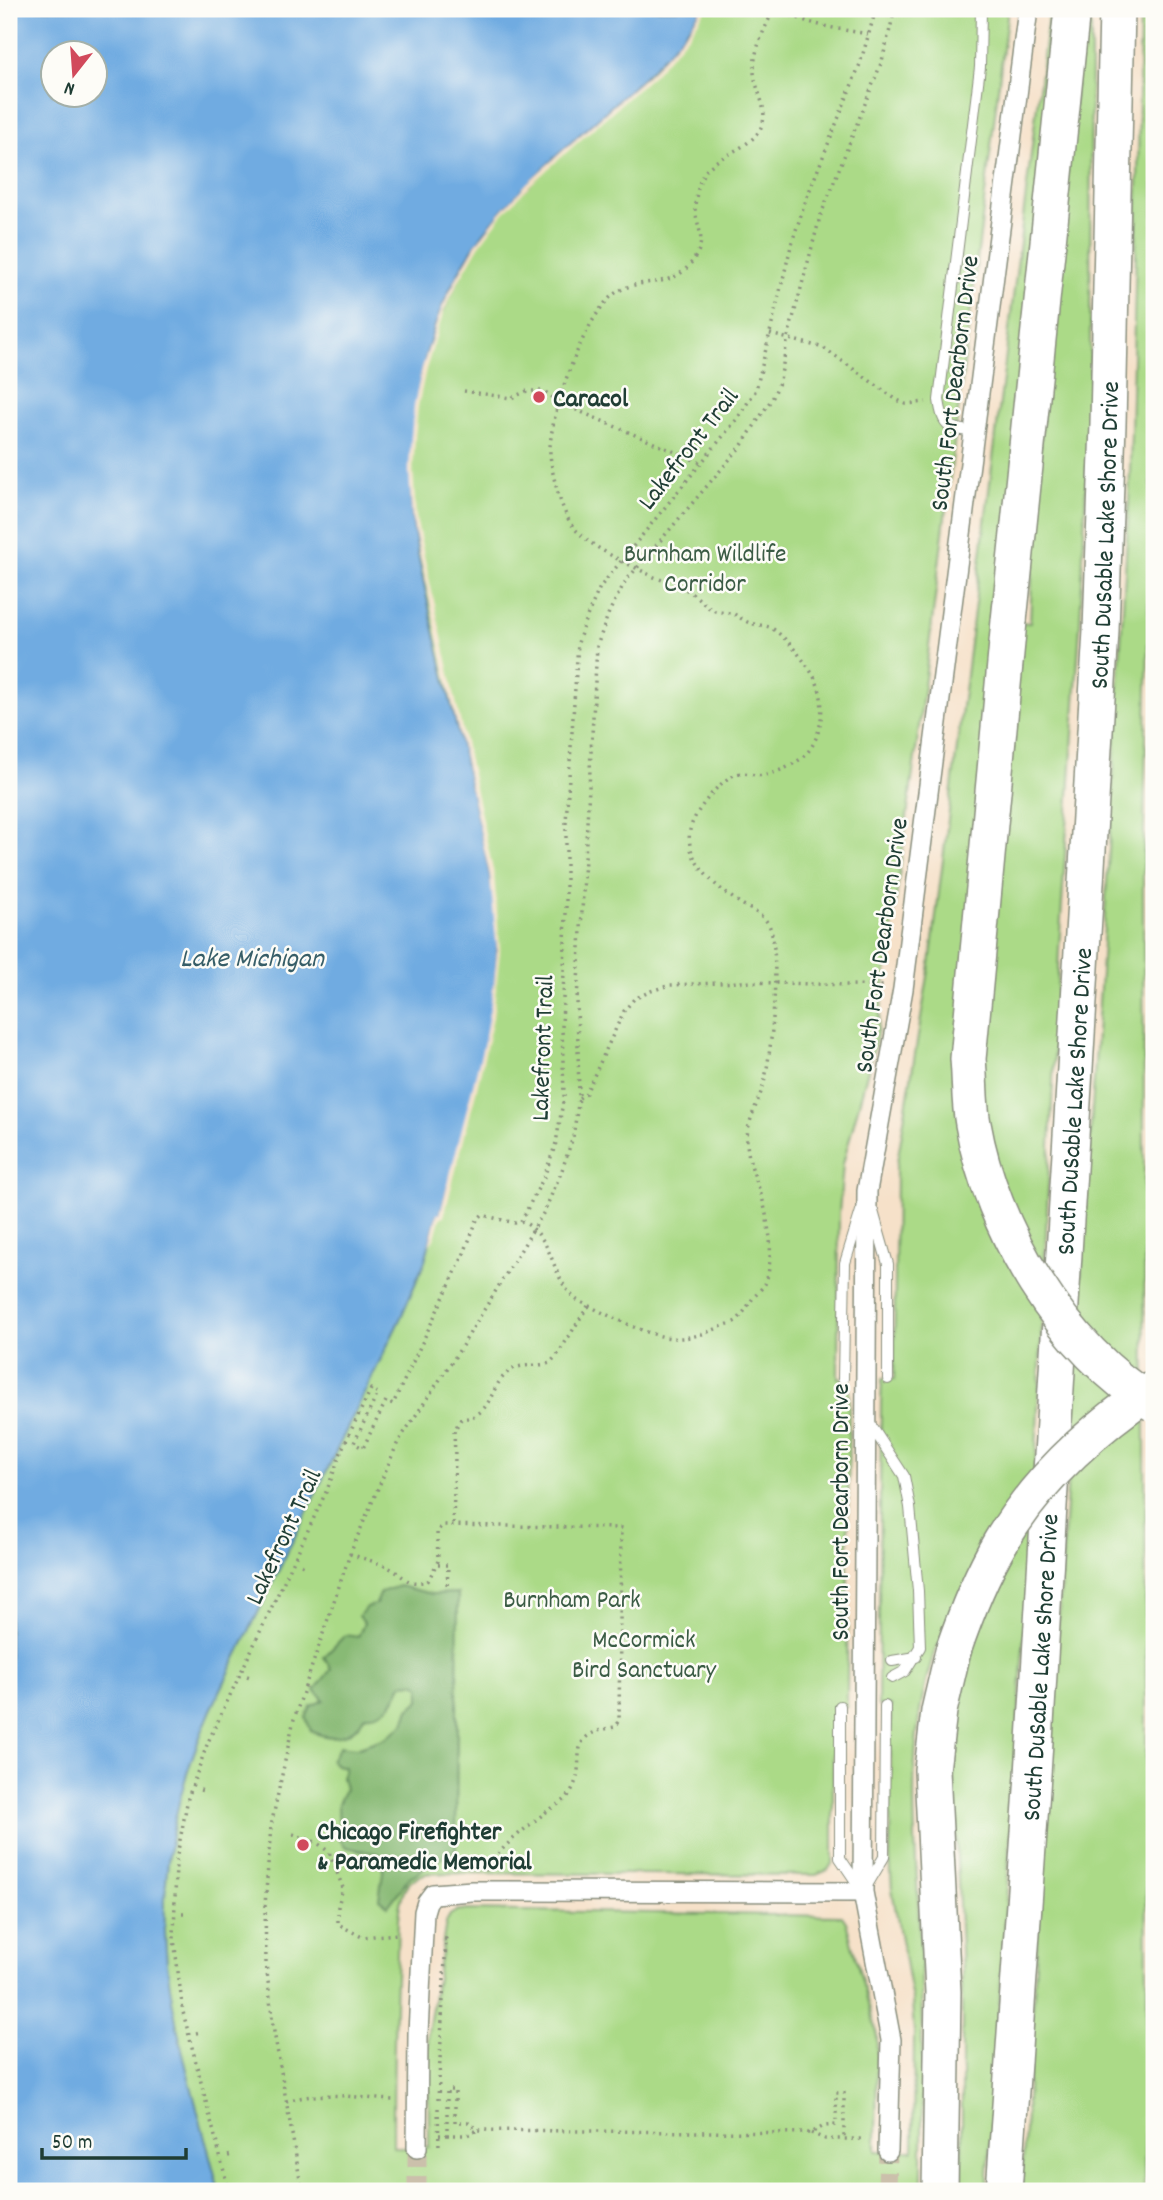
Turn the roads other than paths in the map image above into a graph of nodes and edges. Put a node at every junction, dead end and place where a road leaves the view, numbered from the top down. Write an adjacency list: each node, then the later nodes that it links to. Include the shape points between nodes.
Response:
1 (981, 9): 5 (lane, via 980,67 939,400 947,425)
2 (1028, 9): 5 (street, South Fort Dearborn Drive)
3 (1072, 9): 10 (highway, bridge, via 968,1059 973,1123 989,1185 1013,1244 1046,1298 1078,1338)
4 (1117, 9): 21 (highway, South DuSable Lake Shore Drive, via 1100,644)
5 (973, 432): 6 (street, South Fort Dearborn Drive, via 903,989)
6 (867, 1191): 7 (lane, via 845,1263); 8 (lane, via 888,1264); 11 (street, South Fort Dearborn Drive)
7 (843, 1379)
8 (888, 1379)
9 (1154, 1388): 20 (highway, bridge, via 1072,1453 1036,1494 1001,1541 970,1603 953,1651 932,1770 943,1992)
10 (1154, 1404)
11 (866, 1418): 12 (lane, via 904,1476 920,1634); 17 (street, South Fort Dearborn Drive)
12 (916, 1657): 13 (lane); 14 (lane)
13 (892, 1661)
14 (892, 1678)
15 (840, 1706): 17 (lane, via 840,1858)
16 (885, 1706): 17 (lane, via 884,1857)
17 (863, 1892): 18 (street, via 433,1894 427,1902 418,2033); 19 (street, South Fort Dearborn Drive, via 891,2040)
18 (417, 2148)
19 (888, 2151)
20 (940, 2191)
21 (1004, 2191)

